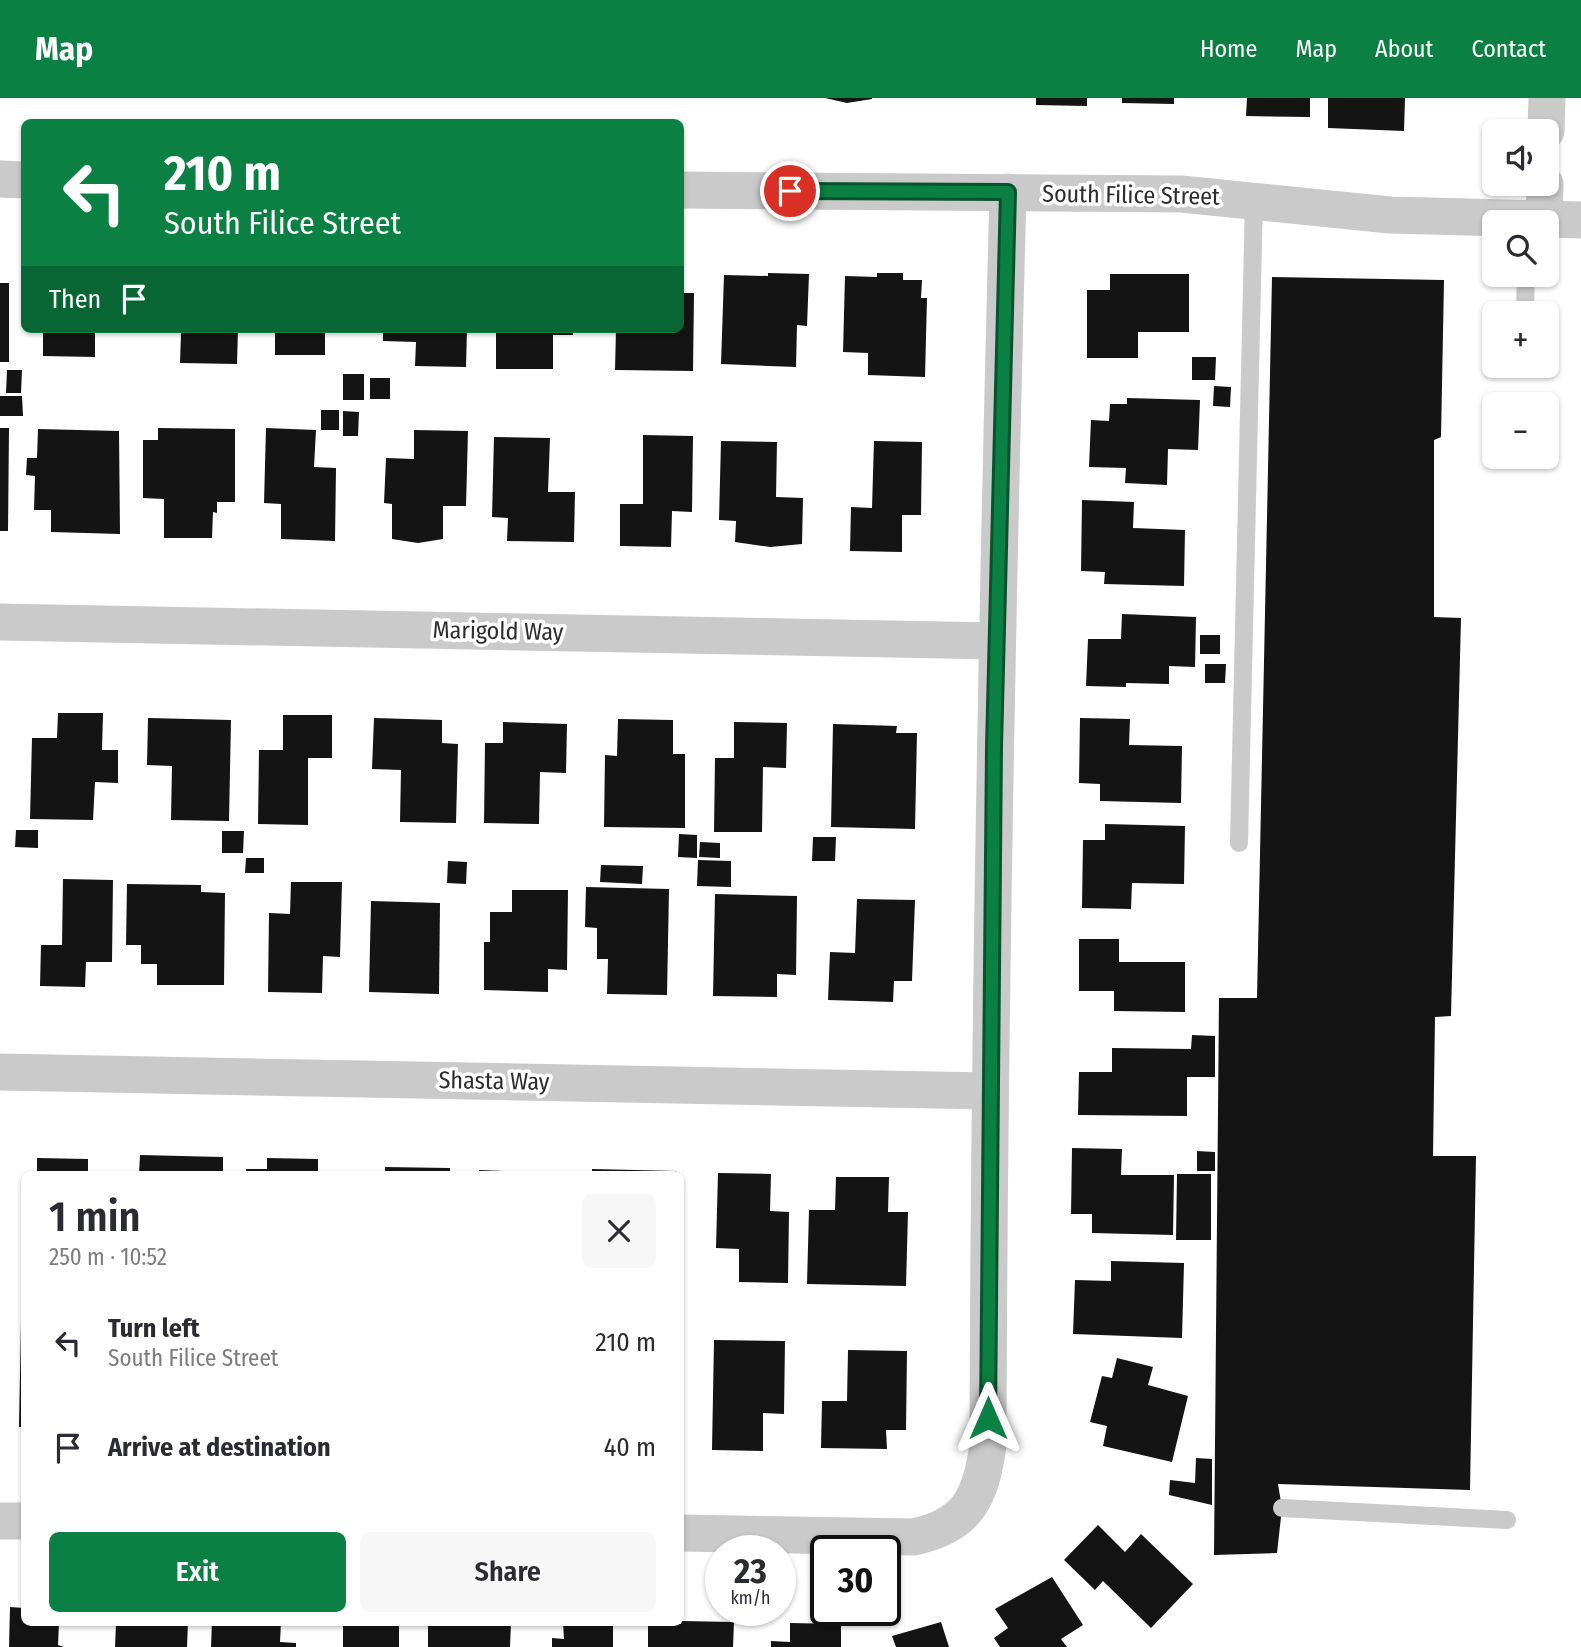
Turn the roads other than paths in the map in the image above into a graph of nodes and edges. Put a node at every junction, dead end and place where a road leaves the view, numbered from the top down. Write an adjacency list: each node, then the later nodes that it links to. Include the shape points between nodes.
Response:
1 (1547, 98): 2 (street)
2 (1546, 119)
3 (0, 179): 4 (street)
4 (21, 180)
5 (684, 190): 6 (street, South Filice Street)
6 (1008, 192): 7 (street, South Filice Street); 12 (street)
7 (1254, 199): 8 (street, South Filice Street, via 1390,215); 13 (lane)
8 (1482, 219)
9 (1559, 220): 10 (street, South Filice Street)
10 (1581, 220)
11 (0, 622): 12 (street, Marigold Way)
12 (996, 641): 15 (street)
13 (1239, 843)
14 (0, 1072): 15 (street, Shasta Way)
15 (989, 1091): 20 (street, via 988,1445 979,1489 970,1506 938,1532 914,1537)
16 (1282, 1508): 17 (lane)
17 (1507, 1520)
18 (0, 1521): 19 (street)
19 (21, 1521)
20 (684, 1533)

